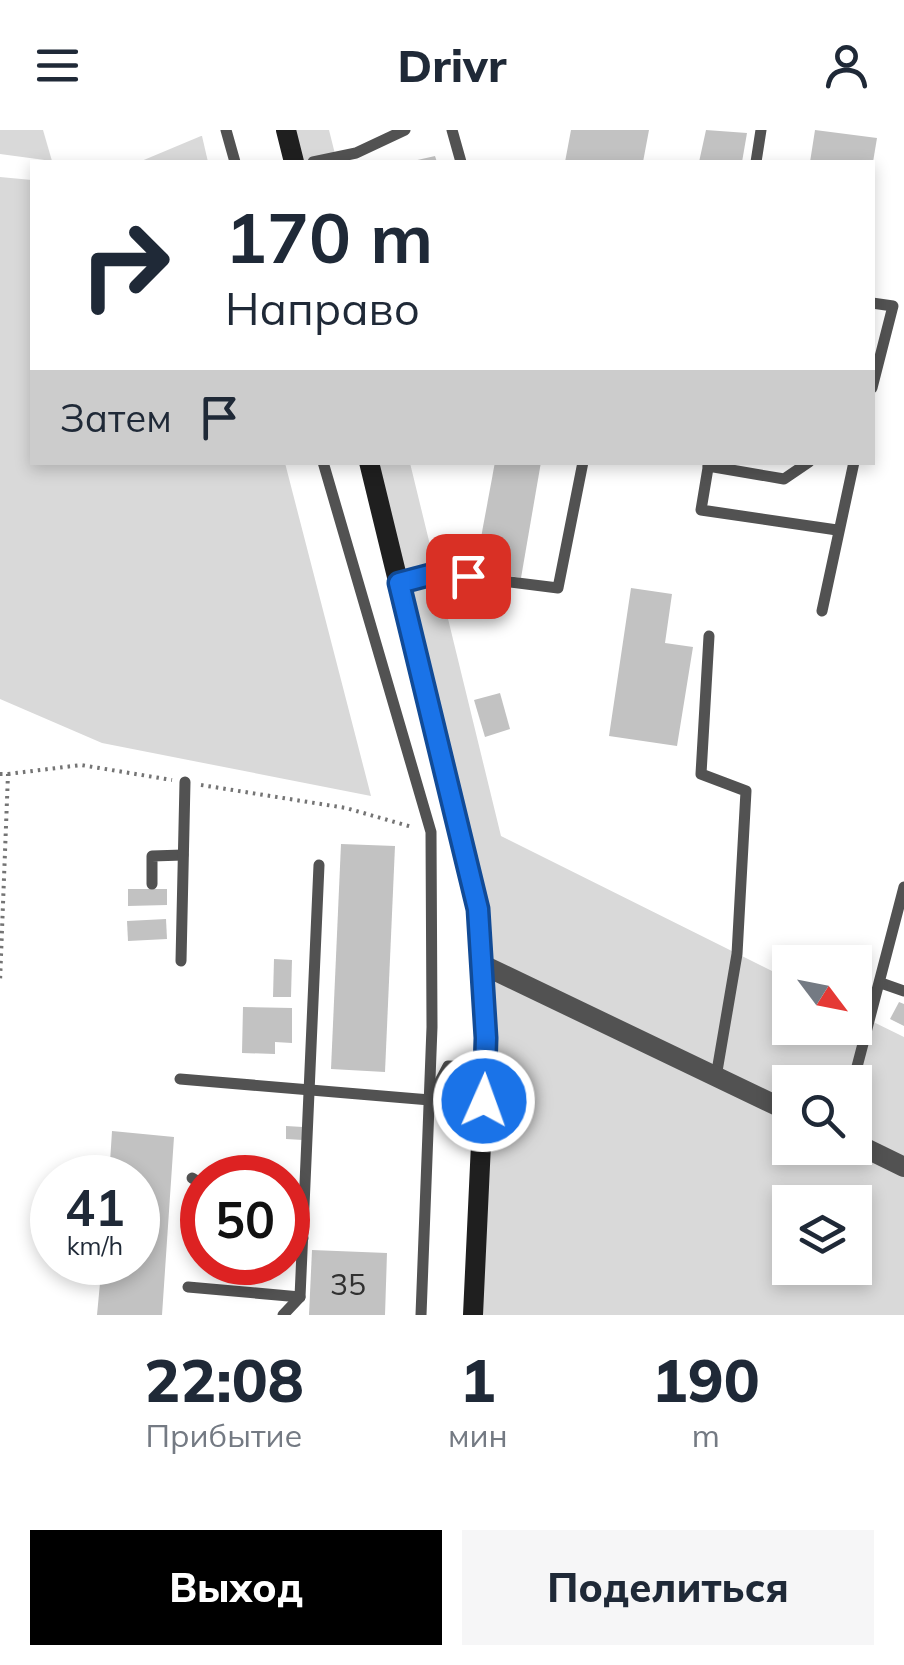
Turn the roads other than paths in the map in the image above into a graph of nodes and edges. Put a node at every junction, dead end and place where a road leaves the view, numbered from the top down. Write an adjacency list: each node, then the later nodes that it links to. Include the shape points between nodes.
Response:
1 (226, 130): 6 (lane)
2 (286, 130): 7 (main road)
3 (405, 130): 8 (lane)
4 (452, 130): 9 (lane)
5 (761, 130): 10 (lane)
6 (234, 160)
7 (294, 160)
8 (323, 160)
9 (460, 160)
10 (756, 160)
11 (875, 303): 12 (lane, via 893,306)
12 (875, 376)
13 (324, 465): 38 (lane, via 431,832)
14 (370, 465): 21 (main road)
15 (581, 465): 21 (lane, via 558,588 437,573)
16 (709, 465): 20 (lane, via 701,510)
17 (714, 465): 18 (lane, via 784,479)
18 (808, 465)
19 (853, 465): 20 (lane)
20 (837, 530): 22 (lane)
21 (399, 583): 30 (main road, via 468,860)
22 (822, 612)
23 (709, 636): 35 (lane, via 701,774 746,791 737,954)
24 (185, 782): 25 (lane)
25 (182, 855): 27 (lane, via 152,856); 29 (lane)
26 (319, 864): 37 (lane)
27 (152, 884)
28 (904, 887): 31 (lane)
29 (182, 962)
30 (481, 964): 34 (main road); 35 (street)
31 (881, 983): 32 (lane); 33 (lane)
32 (904, 991)
33 (857, 1065)
34 (486, 1067): 38 (lane, via 448,1066); 48 (main road)
35 (716, 1076): 39 (street)
36 (180, 1079): 37 (lane)
37 (310, 1089): 38 (lane); 41 (lane)
38 (430, 1100): 47 (lane)
39 (772, 1103)
40 (872, 1151): 42 (street)
41 (307, 1155)
42 (904, 1167)
43 (301, 1285): 45 (lane)
44 (188, 1287): 45 (lane)
45 (300, 1296): 46 (lane)
46 (283, 1315)
47 (422, 1315)
48 (473, 1315)

